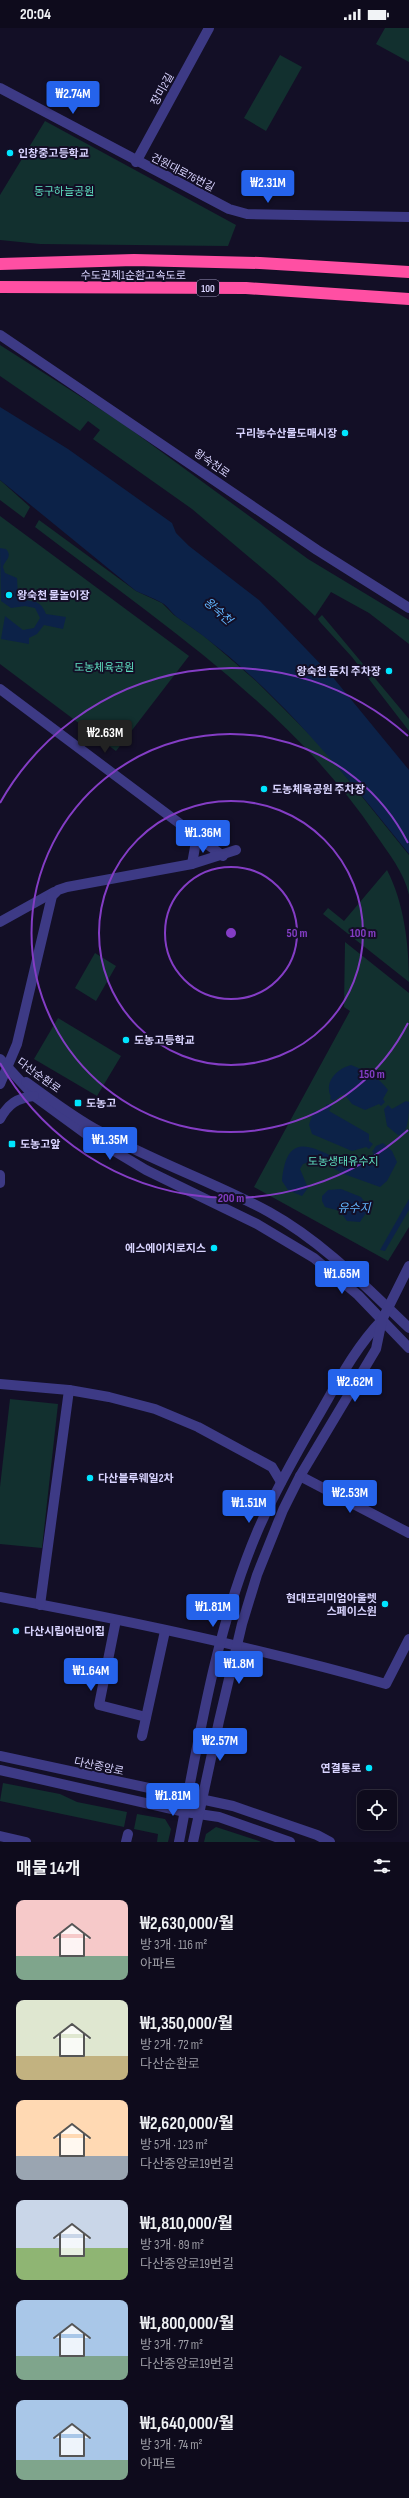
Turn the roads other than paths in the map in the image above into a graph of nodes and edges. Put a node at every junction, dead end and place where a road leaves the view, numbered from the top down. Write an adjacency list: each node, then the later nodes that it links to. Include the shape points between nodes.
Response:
1 (209, 28): 3 (street, 장미2길)
2 (0, 88): 3 (street, 건원대로76번길)
3 (136, 162): 4 (street, 건원대로76번길, via 229,209 247,214)
4 (409, 217)
5 (0, 264): 6 (highway, 수도권제1순환고속도로, via 134,260 260,263)
6 (409, 272)
7 (3, 288): 8 (highway, 수도권제1순환고속도로 / 100, via 246,288)
8 (409, 299)
9 (1, 336): 10 (street, 왕숙천로, via 317,550)
10 (409, 608)
11 (0, 689): 12 (street)
12 (197, 836): 14 (street); 15 (street)
13 (236, 850): 14 (street)
14 (223, 856): 15 (street)
15 (192, 864): 16 (street, via 67,887)
16 (56, 892): 17 (street); 19 (street, via 52,896 17,1044)
17 (0, 922)
18 (0, 1058): 19 (street)
19 (7, 1067): 20 (street); 21 (street, 다산순환로); 26 (street, 다산순환로, via 98,1131 151,1158 242,1198 294,1228 341,1264)
20 (0, 1084)
21 (34, 1096): 22 (street, via 14,1102 6,1108); 27 (street, 다산순환로, via 86,1134 139,1166 257,1224 314,1258 340,1278)
22 (0, 1119)
23 (0, 1175): 24 (street)
24 (0, 1183)
25 (409, 1266): 26 (street)
26 (388, 1308): 27 (street); 28 (street, 다산순환로)
27 (382, 1320): 29 (street, 다산순환로); 32 (street, via 363,1339); 34 (street, via 374,1353)
28 (409, 1328)
29 (409, 1348)
30 (0, 1384): 31 (street)
31 (70, 1390): 33 (street, via 155,1409 198,1428); 38 (street)
32 (290, 1466): 33 (street); 35 (street)
33 (272, 1467): 35 (street)
34 (300, 1476): 36 (street); 43 (street, via 283,1510 257,1575)
35 (281, 1482): 42 (street, via 253,1543)
36 (409, 1533)
37 (0, 1597): 38 (street)
38 (40, 1604): 39 (street)
39 (116, 1620): 40 (street); 44 (street, via 99,1705)
40 (165, 1631): 42 (street); 44 (street)
41 (409, 1639): 43 (street, via 386,1684)
42 (221, 1640): 43 (street); 48 (street)
43 (237, 1644): 49 (street)
44 (146, 1716): 45 (street)
45 (142, 1736)
46 (0, 1756): 48 (street, 다산중앙로)
47 (0, 1770): 50 (street)
48 (189, 1796): 49 (street, 다산중앙로); 50 (street)
49 (201, 1799): 51 (street); 57 (street, 다산중앙로, via 266,1817)
50 (185, 1812): 51 (street); 54 (street)
51 (199, 1814): 55 (street); 56 (street, via 219,1817)
52 (0, 1836): 53 (street)
53 (26, 1842)
54 (180, 1842)
55 (193, 1842)
56 (290, 1842)
57 (330, 1842)

